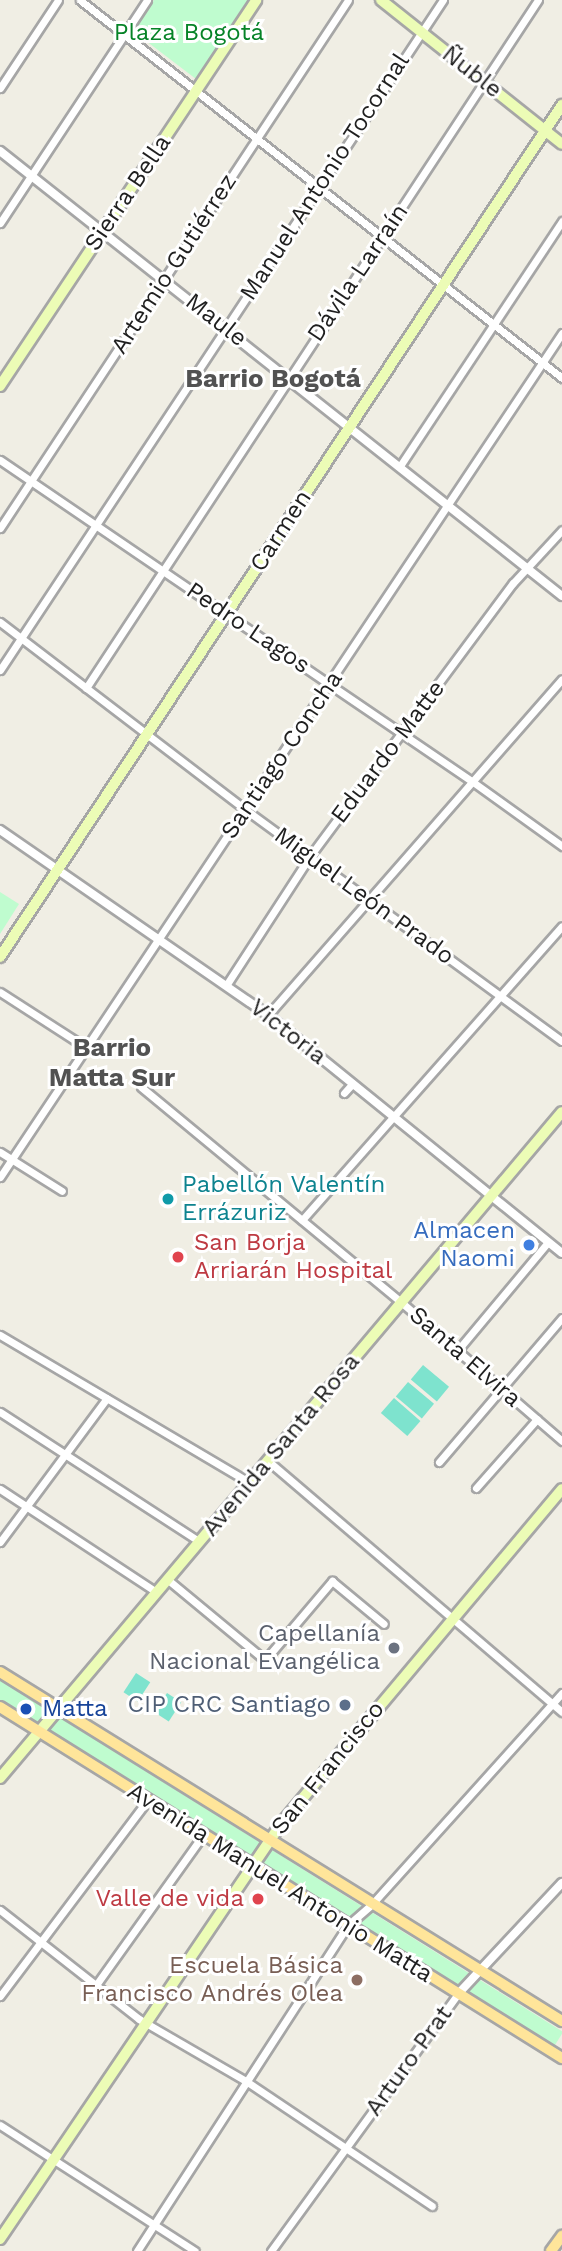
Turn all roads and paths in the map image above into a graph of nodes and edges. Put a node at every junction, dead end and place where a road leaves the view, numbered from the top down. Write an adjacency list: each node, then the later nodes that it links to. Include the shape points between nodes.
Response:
1 (58, 0): 12 (street)
2 (80, 0): 10 (street)
3 (148, 0): 10 (street)
4 (256, 0): 13 (main road, Sierra Bella)
5 (348, 0): 16 (street, Artemio Gutiérrez)
6 (381, 0): 9 (main road, Ñuble)
7 (443, 0): 9 (street, Manuel Antonio Tocornal)
8 (538, 0): 11 (street, Dávila Larraín)
9 (421, 32): 11 (main road, Ñuble); 20 (street, Manuel Antonio Tocornal)
10 (124, 35): 13 (street); 19 (street)
11 (484, 82): 15 (main road, Ñuble); 24 (street, Dávila Larraín)
12 (0, 88)
13 (196, 91): 16 (street); 23 (main road, Sierra Bella)
14 (562, 105): 15 (main road, Carmen)
15 (545, 131): 17 (main road, Ñuble); 26 (main road, Carmen)
16 (257, 138): 20 (street); 25 (street, Artemio Gutiérrez)
17 (562, 144)
18 (0, 151): 19 (street, Maule)
19 (32, 175): 22 (street); 23 (street, Maule)
20 (319, 187): 24 (street); 28 (street, Manuel Antonio Tocornal)
21 (562, 221): 27 (street)
22 (0, 223)
23 (103, 231): 25 (street, Maule); 33 (main road, Sierra Bella)
24 (383, 237): 26 (street); 31 (street, Dávila Larraín)
25 (164, 279): 28 (street, Maule); 37 (street, Artemio Gutiérrez)
26 (443, 284): 27 (street); 34 (main road, Carmen)
27 (494, 324): 30 (street); 36 (street)
28 (226, 327): 31 (street, Maule); 39 (street, Manuel Antonio Tocornal)
29 (562, 333): 30 (street, Santiago Concha)
30 (542, 362): 32 (street); 38 (street, Santiago Concha)
31 (289, 377): 34 (street, Maule); 43 (street, Dávila Larraín)
32 (562, 378)
33 (0, 386)
34 (350, 426): 36 (street, Maule); 45 (main road, Carmen)
35 (0, 460): 37 (street, Pedro Lagos)
36 (400, 466): 38 (street, Maule)
37 (31, 481): 39 (street, Pedro Lagos); 40 (street, Artemio Gutiérrez)
38 (449, 505): 42 (street, Maule); 50 (street, Santiago Concha)
39 (96, 525): 43 (street, Pedro Lagos); 47 (street, Manuel Antonio Tocornal)
40 (0, 528)
41 (562, 530): 42 (street, Eduardo Matte)
42 (527, 569): 44 (street, Maule); 53 (street, Eduardo Matte)
43 (163, 570): 45 (street, Pedro Lagos); 51 (street, Dávila Larraín)
44 (562, 596)
45 (227, 614): 50 (street, Pedro Lagos); 52 (main road, Carmen)
46 (0, 622): 47 (street, Miguel León Prado)
47 (21, 638): 48 (street, Manuel Antonio Tocornal); 51 (street, Miguel León Prado)
48 (0, 670)
49 (562, 679): 54 (street)
50 (330, 684): 53 (street, Pedro Lagos); 55 (street, Santiago Concha)
51 (86, 688): 52 (street, Miguel León Prado)
52 (148, 734): 55 (street, Miguel León Prado); 59 (main road, Carmen)
53 (403, 734): 54 (street, Pedro Lagos); 58 (street, Eduardo Matte)
54 (473, 782): 57 (street, Pedro Lagos); 60 (street)
55 (246, 810): 58 (street, Miguel León Prado); 62 (street, Santiago Concha)
56 (0, 830): 59 (street, Victoria)
57 (562, 846)
58 (310, 856): 60 (street, Miguel León Prado); 64 (street, Eduardo Matte)
59 (59, 869): 62 (street, Victoria); 63 (main road, Carmen)
60 (370, 899): 66 (street, Miguel León Prado); 67 (street)
61 (562, 926): 66 (street)
62 (160, 938): 64 (street, Victoria); 69 (street, Santiago Concha)
63 (0, 957)
64 (227, 984): 67 (street, Victoria)
65 (0, 992): 69 (street)
66 (500, 996): 68 (street, Miguel León Prado); 74 (street)
67 (268, 1015): 70 (street, Victoria)
68 (562, 1041)
69 (87, 1048): 76 (street, Santiago Concha)
70 (353, 1083): 72 (street); 74 (street, Victoria)
71 (141, 1087): 80 (street, Santa Elvira)
72 (344, 1093)
73 (562, 1112): 79 (main road, Avenida Santa Rosa)
74 (393, 1116): 79 (street, Victoria); 80 (street)
75 (0, 1153): 76 (street)
76 (11, 1160): 77 (street, Santiago Concha); 78 (street)
77 (0, 1177)
78 (62, 1191)
79 (492, 1196): 81 (street, Victoria); 83 (main road, Avenida Santa Rosa)
80 (302, 1220): 83 (street, Santa Elvira)
81 (548, 1242): 82 (street, Victoria); 86 (street)
82 (562, 1253)
83 (401, 1302): 86 (street, Santa Elvira); 93 (main road, Avenida Santa Rosa)
84 (562, 1318): 87 (street)
85 (0, 1335): 88 (street)
86 (457, 1351): 87 (street, Santa Elvira)
87 (502, 1389): 90 (street, Santa Elvira); 94 (street)
88 (107, 1398): 92 (street); 95 (street)
89 (0, 1412): 92 (street)
90 (537, 1419): 91 (street, Santa Elvira); 96 (street)
91 (562, 1441)
92 (66, 1452): 99 (street); 100 (street)
93 (267, 1460): 95 (main road, Avenida Santa Rosa); 104 (street)
94 (439, 1462)
95 (248, 1482): 100 (main road, Avenida Santa Rosa)
96 (476, 1488)
97 (0, 1489): 99 (street)
98 (562, 1489): 104 (main road, San Francisco)
99 (27, 1505): 101 (street); 103 (street)
100 (200, 1541): 102 (main road, Avenida Santa Rosa)
101 (0, 1542)
102 (167, 1579): 103 (main road, Avenida Santa Rosa); 105 (street, via 265,1660 332,1581)
103 (156, 1592): 110 (main road, Avenida Santa Rosa)
104 (452, 1619): 108 (street); 116 (main road, San Francisco)
105 (384, 1624)
106 (0, 1672): 110 (main road, Avenida Manuel Antonio Matta)
107 (562, 1693): 108 (street)
108 (552, 1704): 111 (street); 119 (street)
109 (0, 1707): 112 (main road, Avenida Manuel Antonio Matta)
110 (58, 1708): 112 (main road, Avenida Santa Rosa); 116 (main road, Avenida Manuel Antonio Matta)
111 (562, 1712)
112 (38, 1731): 113 (main road, Avenida Santa Rosa); 114 (main road, Avenida Manuel Antonio Matta)
113 (0, 1778)
114 (148, 1801): 115 (main road, Avenida Manuel Antonio Matta); 122 (street)
115 (203, 1835): 117 (main road, Avenida Manuel Antonio Matta); 124 (street)
116 (270, 1840): 117 (main road, San Francisco); 119 (main road, Avenida Manuel Antonio Matta)
117 (254, 1867): 121 (main road, Avenida Manuel Antonio Matta); 128 (main road, San Francisco)
118 (562, 1884): 123 (street, Arturo Prat)
119 (372, 1904): 121 (street); 123 (main road, Avenida Manuel Antonio Matta)
120 (0, 1910): 122 (street)
121 (348, 1925): 125 (main road, Avenida Manuel Antonio Matta); 130 (street)
122 (41, 1942): 124 (street); 126 (street)
123 (479, 1970): 125 (street, Arturo Prat); 127 (main road, Avenida Manuel Antonio Matta)
124 (96, 1985): 128 (street)
125 (458, 1994): 129 (main road, Avenida Manuel Antonio Matta); 132 (street, Arturo Prat)
126 (0, 1997)
127 (562, 2021)
128 (148, 2024): 130 (street); 133 (main road, San Francisco)
129 (562, 2058)
130 (246, 2081): 132 (street); 135 (street)
131 (0, 2125): 133 (street)
132 (346, 2147): 134 (street); 140 (street, Arturo Prat)
133 (54, 2160): 135 (street); 137 (main road, San Francisco)
134 (432, 2206)
135 (154, 2225): 138 (street); 139 (street)
136 (562, 2236): 141 (main road)
137 (0, 2239)
138 (137, 2251)
139 (195, 2251)
140 (271, 2251)
141 (551, 2251)

